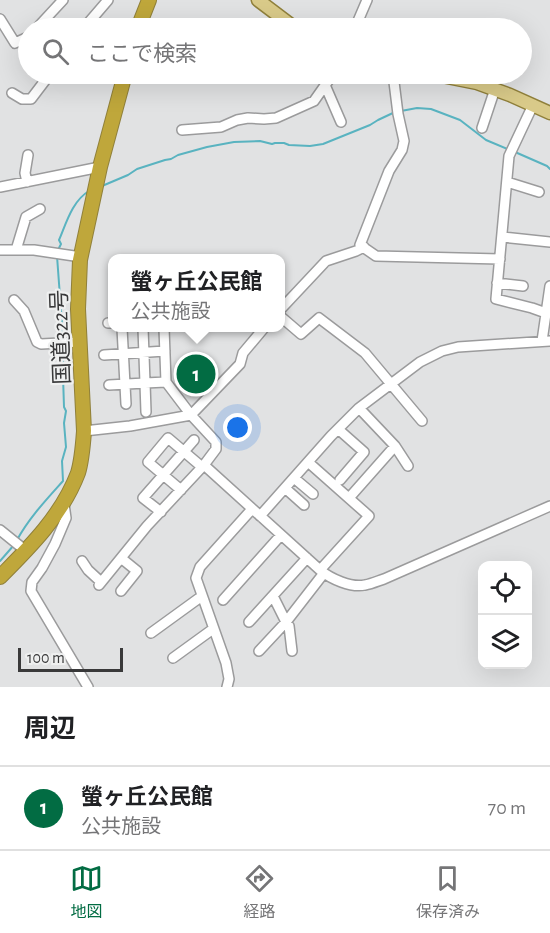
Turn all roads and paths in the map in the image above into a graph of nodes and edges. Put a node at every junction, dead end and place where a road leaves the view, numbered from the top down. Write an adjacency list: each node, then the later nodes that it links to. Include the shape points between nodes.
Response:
1 (63, 0): 6 (street)
2 (108, 0): 7 (street)
3 (149, 0): 8 (highway)
4 (258, 0): 9 (main road)
5 (368, 0): 10 (street)
6 (46, 18)
7 (93, 18)
8 (142, 18)
9 (282, 18)
10 (360, 18)
11 (0, 19): 12 (street, via 15,43)
12 (18, 42)
13 (42, 84): 19 (street, via 31,99)
14 (122, 84): 26 (highway, 国道322号)
15 (394, 84): 34 (street, via 404,141 360,245)
16 (482, 84): 18 (main road)
17 (325, 85): 22 (street); 24 (street, via 314,101 276,118 248,118 221,127)
18 (495, 89): 20 (main road); 23 (street)
19 (12, 93)
20 (533, 105): 21 (main road); 28 (street, via 511,150)
21 (550, 113)
22 (341, 122)
23 (482, 128)
24 (182, 130)
25 (28, 155): 27 (street)
26 (100, 169): 27 (street); 37 (highway, 国道322号)
27 (27, 182): 29 (street)
28 (507, 182): 30 (street); 32 (street)
29 (0, 187)
30 (539, 192)
31 (40, 209): 36 (street, via 26,217)
32 (502, 237): 33 (street); 38 (street)
33 (550, 242)
34 (364, 247): 38 (street, via 376,256); 43 (street, via 326,261)
35 (0, 250): 36 (street)
36 (16, 250): 37 (street)
37 (81, 257): 53 (highway, 国道322号)
38 (500, 260): 39 (street)
39 (497, 284): 40 (street); 44 (street, via 496,299)
40 (524, 286)
41 (550, 286): 44 (street)
42 (14, 300): 53 (street, via 24,311 40,344)
43 (285, 305)
44 (546, 313): 52 (street)
45 (285, 320): 61 (street, via 301,334 319,318 365,353)
46 (122, 332): 56 (street)
47 (143, 332): 55 (street)
48 (164, 332): 54 (street)
49 (253, 332): 51 (street)
50 (260, 332): 51 (street)
51 (252, 341): 66 (street, via 240,364)
52 (546, 341): 61 (street, via 442,351)
53 (80, 342): 69 (highway, 国道322号)
54 (165, 351): 55 (street); 58 (street)
55 (144, 353): 56 (street); 59 (street)
56 (123, 354): 57 (street); 60 (street)
57 (104, 355)
58 (166, 382): 59 (street); 66 (street)
59 (145, 383): 60 (street); 65 (street)
60 (125, 384): 62 (street); 63 (street)
61 (389, 384): 64 (street); 67 (street)
62 (109, 385)
63 (126, 404)
64 (359, 408): 68 (street); 71 (street)
65 (146, 412)
66 (191, 416): 69 (street); 74 (street, via 216,442 216,449)
67 (422, 421)
68 (338, 429): 73 (street); 78 (street, via 364,452)
69 (84, 431): 83 (highway, 国道322号, via 78,471)
70 (194, 440): 72 (street)
71 (395, 446): 75 (street); 82 (street)
72 (184, 452): 74 (street); 76 (street); 76 (street, via 168,438 148,462)
73 (308, 462): 77 (street); 82 (street)
74 (203, 466): 80 (street); 86 (street)
75 (408, 466)
76 (164, 475): 80 (street); 87 (street, via 143,498)
77 (294, 478): 79 (street); 81 (street)
78 (340, 480)
79 (285, 488): 84 (street); 88 (street)
80 (181, 490): 87 (street)
81 (313, 494)
82 (349, 498): 95 (street, via 369,516)
83 (64, 504): 91 (highway, 国道322号); 108 (street, via 66,518 31,591)
84 (304, 505)
85 (550, 506): 95 (street, via 365,585 343,582)
86 (252, 509): 88 (street); 98 (street, via 200,567 196,578)
87 (160, 512): 92 (street)
88 (260, 516): 90 (street)
89 (0, 530): 91 (street)
90 (281, 535): 93 (street); 100 (street)
91 (19, 546): 96 (highway, 国道322号)
92 (121, 558): 94 (street, via 100,583); 97 (street, via 137,572)
93 (307, 558): 95 (street); 99 (street)
94 (82, 561)
95 (322, 572): 102 (street)
96 (0, 577)
97 (121, 591)
98 (202, 596): 103 (street); 104 (street)
99 (273, 596): 101 (street); 102 (street)
100 (223, 600)
101 (249, 622)
102 (286, 622): 105 (street); 106 (street)
103 (213, 629): 107 (street); 109 (street, via 226,663)
104 (151, 633)
105 (259, 651)
106 (292, 651)
107 (172, 658)
108 (88, 687)
109 (227, 687)

